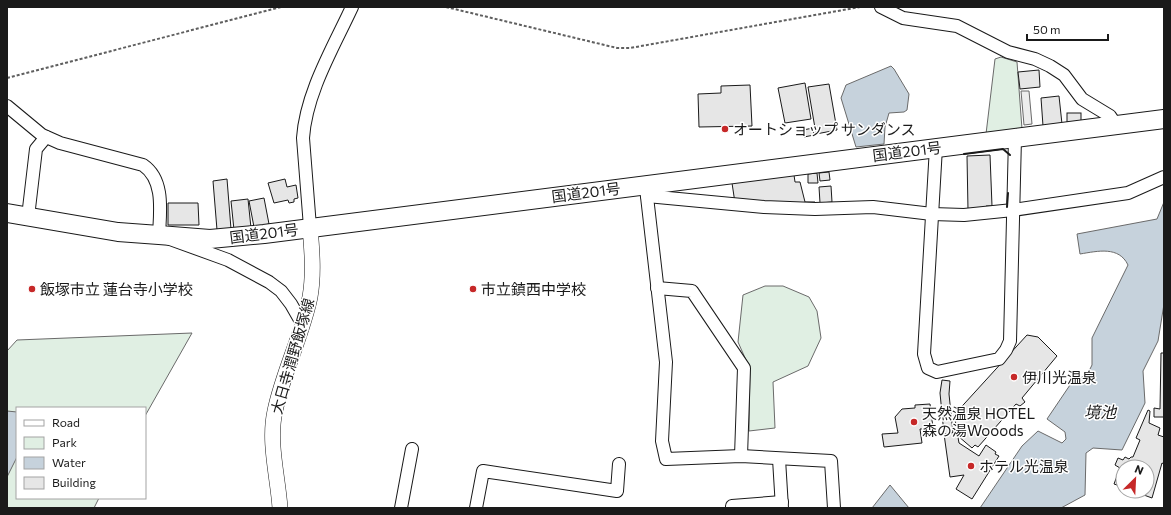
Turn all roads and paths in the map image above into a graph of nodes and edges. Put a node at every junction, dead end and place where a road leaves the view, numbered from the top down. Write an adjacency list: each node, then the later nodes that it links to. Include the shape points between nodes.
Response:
1 (281, 7): 6 (path)
2 (352, 7): 19 (street, via 309,100 304,123)
3 (446, 7): 4 (path, via 617,48 630,48)
4 (860, 7)
5 (881, 7): 9 (street, via 903,18 957,26 1008,52 1050,66 1064,75 1082,99 1110,116)
6 (7, 78)
7 (7, 106): 10 (street)
8 (1164, 119): 9 (highway, 国道201号)
9 (1116, 125): 11 (highway, 国道201号)
10 (46, 137): 18 (street, via 36,149); 20 (street, via 143,165 151,170 157,181 160,206)
11 (1015, 138): 12 (highway, 国道201号); 15 (street)
12 (936, 147): 14 (highway, 国道201号); 17 (street)
13 (1164, 177): 15 (street, via 1128,193)
14 (646, 190): 17 (street, via 764,207 873,207); 19 (highway, 国道201号); 21 (street)
15 (1013, 210): 17 (street, via 964,215); 17 (street, via 1010,341 1006,350 999,359 937,372 928,368 924,354)
16 (7, 214): 18 (highway, 国道201号)
17 (932, 214)
18 (28, 217): 20 (highway, 国道201号, via 118,232)
19 (310, 227): 20 (highway, 国道201号, via 210,239); 22 (main road, 大日寺潤野飯塚線, via 313,268 310,297)
20 (159, 235): 22 (street, via 228,260 269,282 292,304)
21 (658, 288): 24 (street, via 692,290 744,368); 24 (street, via 666,362 662,441 666,459)
22 (303, 325): 28 (main road, 大日寺潤野飯塚線, via 275,410 273,426)
23 (412, 449): 29 (street)
24 (741, 456): 25 (street)
25 (779, 459): 27 (street); 32 (street, via 831,461)
26 (619, 464): 30 (street, via 617,490 483,471)
27 (782, 505): 31 (street)
28 (280, 508)
29 (401, 508)
30 (476, 508)
31 (732, 508)
32 (834, 508)

